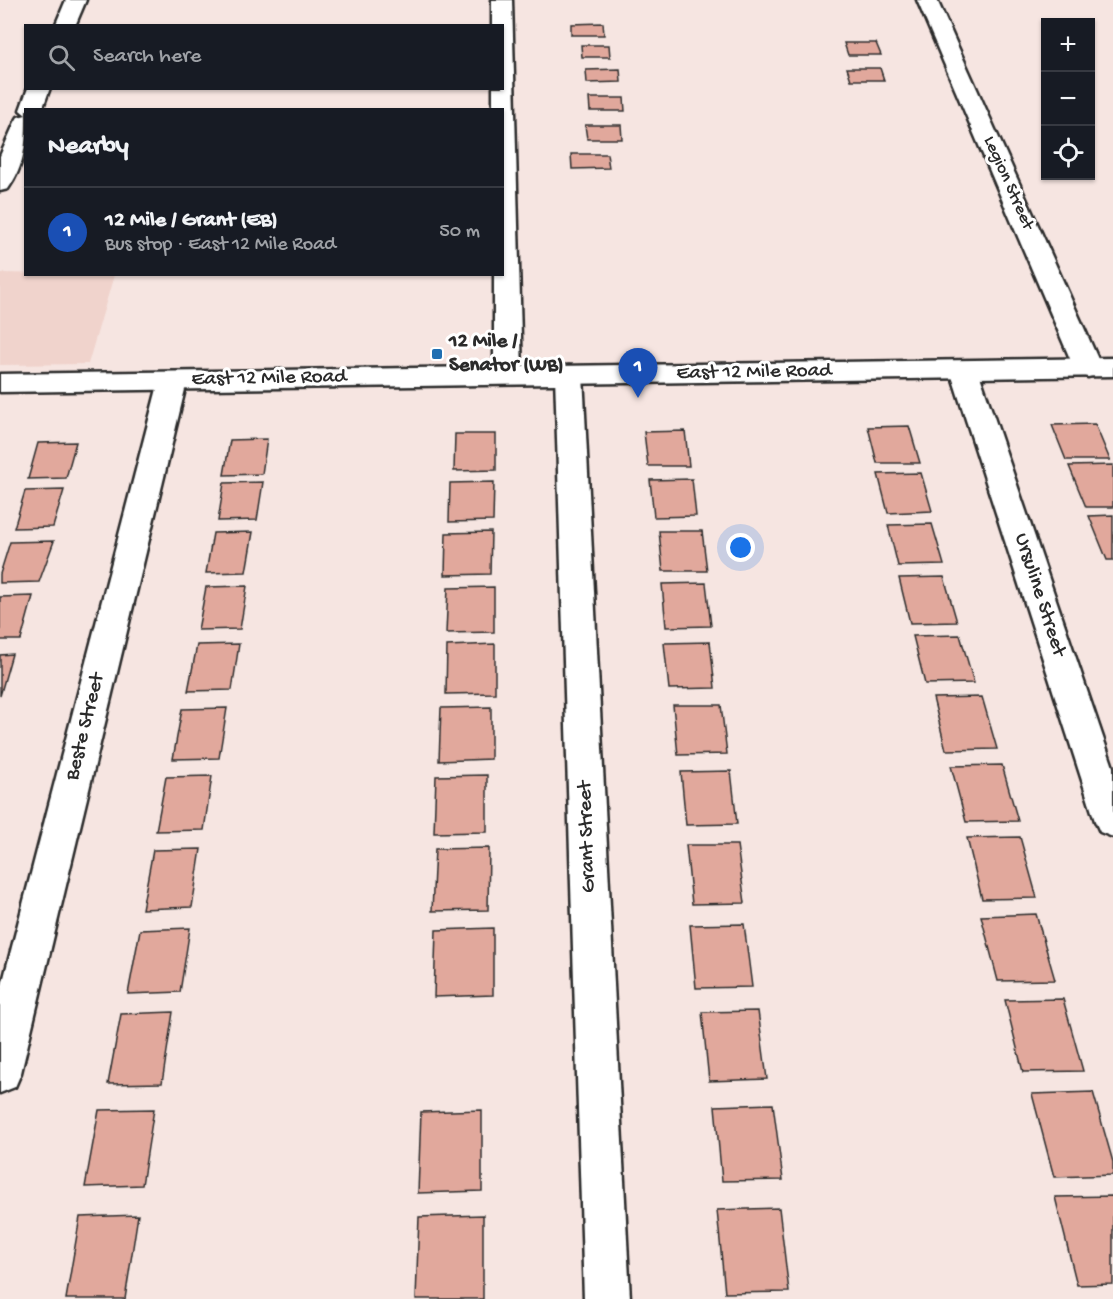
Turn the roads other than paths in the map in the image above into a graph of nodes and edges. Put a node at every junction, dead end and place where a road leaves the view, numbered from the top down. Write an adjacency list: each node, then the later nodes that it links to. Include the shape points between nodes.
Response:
1 (76, 0): 4 (street)
2 (502, 0): 5 (street)
3 (927, 0): 13 (street, Legion Street)
4 (67, 24)
5 (502, 24)
6 (38, 90): 8 (street)
7 (503, 90): 9 (street)
8 (32, 108)
9 (504, 108)
10 (504, 125): 15 (street)
11 (24, 127): 12 (street)
12 (0, 184)
13 (1100, 367): 14 (street, East 12 Mile Road)
14 (964, 370): 16 (street, East 12 Mile Road); 19 (street, Ursuline Street)
15 (508, 375): 16 (street, East 12 Mile Road); 17 (street, East 12 Mile Road)
16 (569, 375): 21 (street, Grant Street)
17 (173, 381): 18 (street, East 12 Mile Road); 20 (street, Beste Street)
18 (0, 384)
19 (1113, 821)
20 (0, 1073)
21 (607, 1299)

